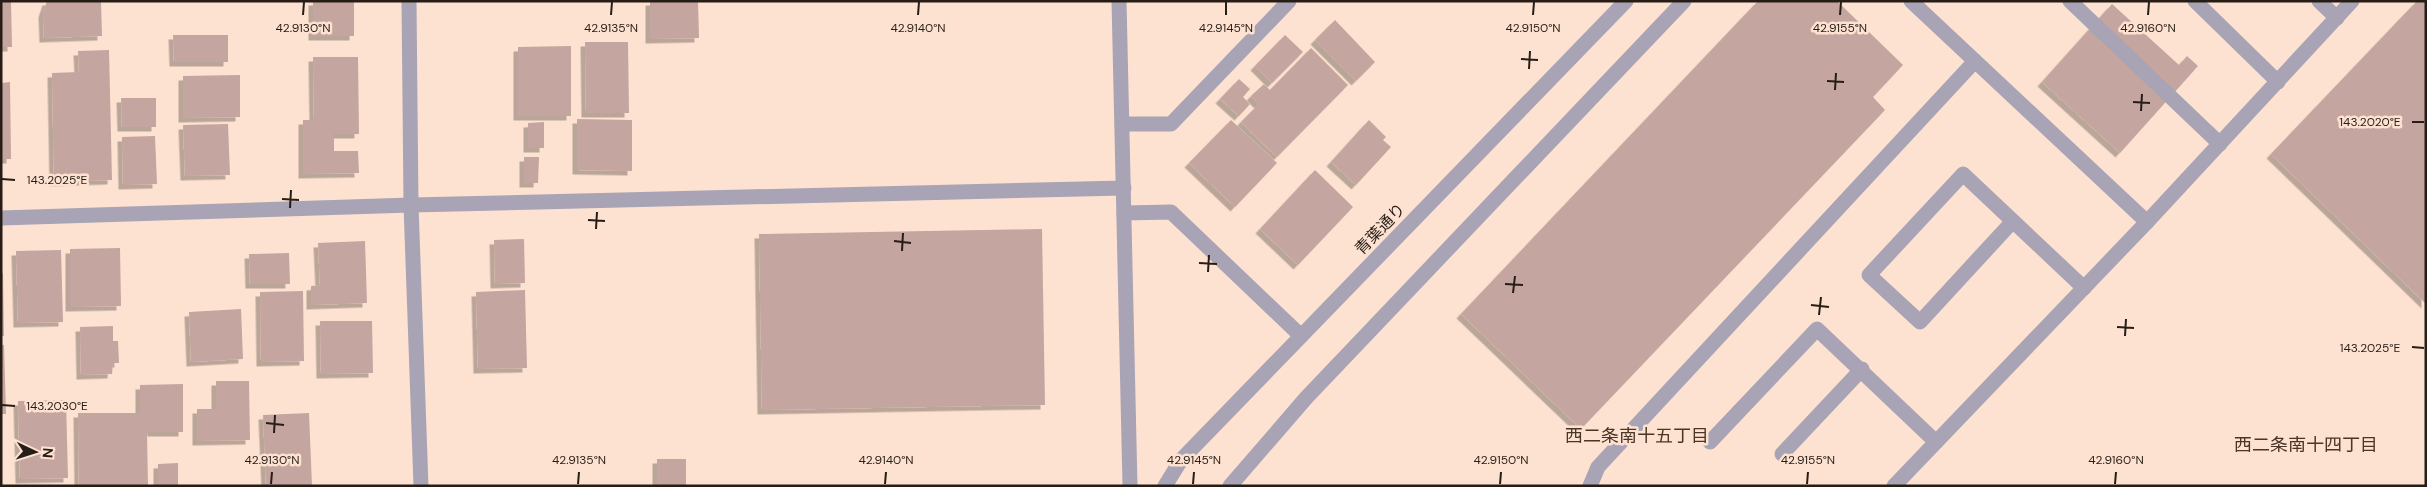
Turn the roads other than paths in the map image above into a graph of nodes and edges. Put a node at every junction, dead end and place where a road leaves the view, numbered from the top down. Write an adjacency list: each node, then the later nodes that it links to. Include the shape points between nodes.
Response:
1 (409, 1): 17 (street)
2 (1119, 1): 14 (street)
3 (1289, 1): 14 (street, via 1171,124)
4 (1626, 1): 23 (street, 青葉通り)
5 (1684, 1): 31 (street, via 1306,398)
6 (1912, 1): 12 (street)
7 (2070, 1): 15 (street)
8 (2195, 1): 13 (street)
9 (2319, 1): 11 (street)
10 (2352, 1): 11 (street)
11 (2337, 18): 13 (street)
12 (1975, 61): 21 (street); 32 (street, via 1598,467)
13 (2278, 82): 15 (street)
14 (1122, 124): 16 (street)
15 (2220, 144): 21 (street)
16 (1124, 188): 17 (street); 18 (street)
17 (411, 205): 19 (street); 28 (street)
18 (1124, 213): 23 (street, via 1171,212); 29 (street)
19 (1, 218)
20 (2013, 221): 20 (street, via 1963,174 1870,275 1920,322); 22 (street)
21 (2147, 222): 22 (street)
22 (2084, 288): 26 (street)
23 (1302, 336): 30 (street, 青葉通り, via 1181,460)
24 (1862, 369): 25 (street, via 1817,329); 26 (street); 27 (street)
25 (1710, 442)
26 (1936, 442): 33 (street)
27 (1782, 454)
28 (421, 486)
29 (1130, 486)
30 (1165, 486)
31 (1230, 486)
32 (1590, 486)
33 (1894, 486)

